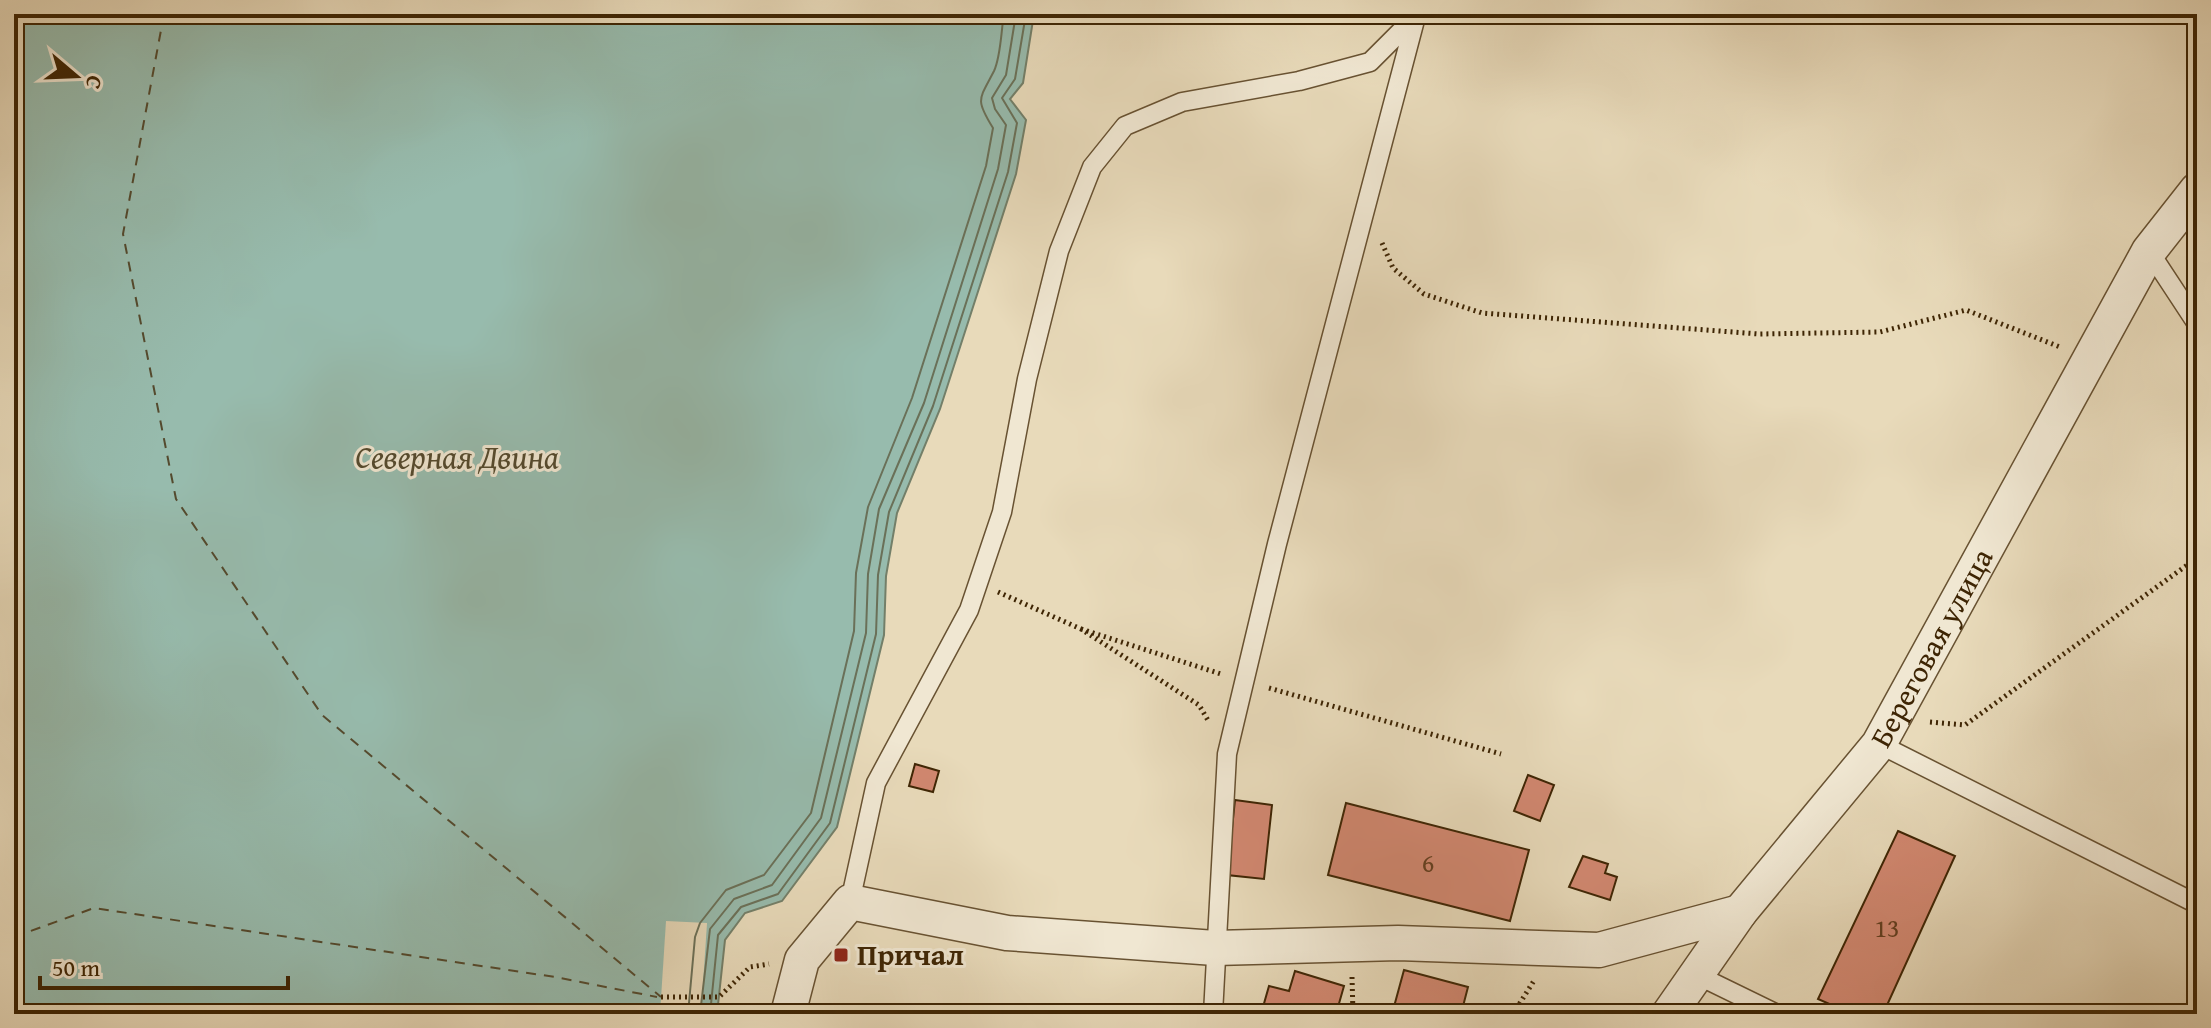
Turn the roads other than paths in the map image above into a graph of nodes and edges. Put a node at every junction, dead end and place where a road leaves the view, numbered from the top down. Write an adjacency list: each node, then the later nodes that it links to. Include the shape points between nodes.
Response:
1 (1416, 17): 6 (lane, via 1370,62 1182,102 1125,126 1092,167 1059,251 1002,512 969,610 876,783); 9 (lane, via 1227,754)
2 (2197, 190): 3 (street, Береговая улица)
3 (2149, 251): 4 (lane); 5 (street, Береговая улица)
4 (2197, 324)
5 (1886, 732): 7 (lane); 8 (street, Береговая улица)
6 (850, 902): 9 (street, via 1007,933); 11 (street, via 802,960)
7 (2197, 904)
8 (1740, 912): 9 (street, via 1599,950 1398,943); 10 (street, Береговая улица)
9 (1215, 948): 12 (lane)
10 (1697, 975): 13 (street, Береговая улица); 14 (lane)
11 (788, 1014)
12 (1213, 1014)
13 (1669, 1014)
14 (1777, 1014)

